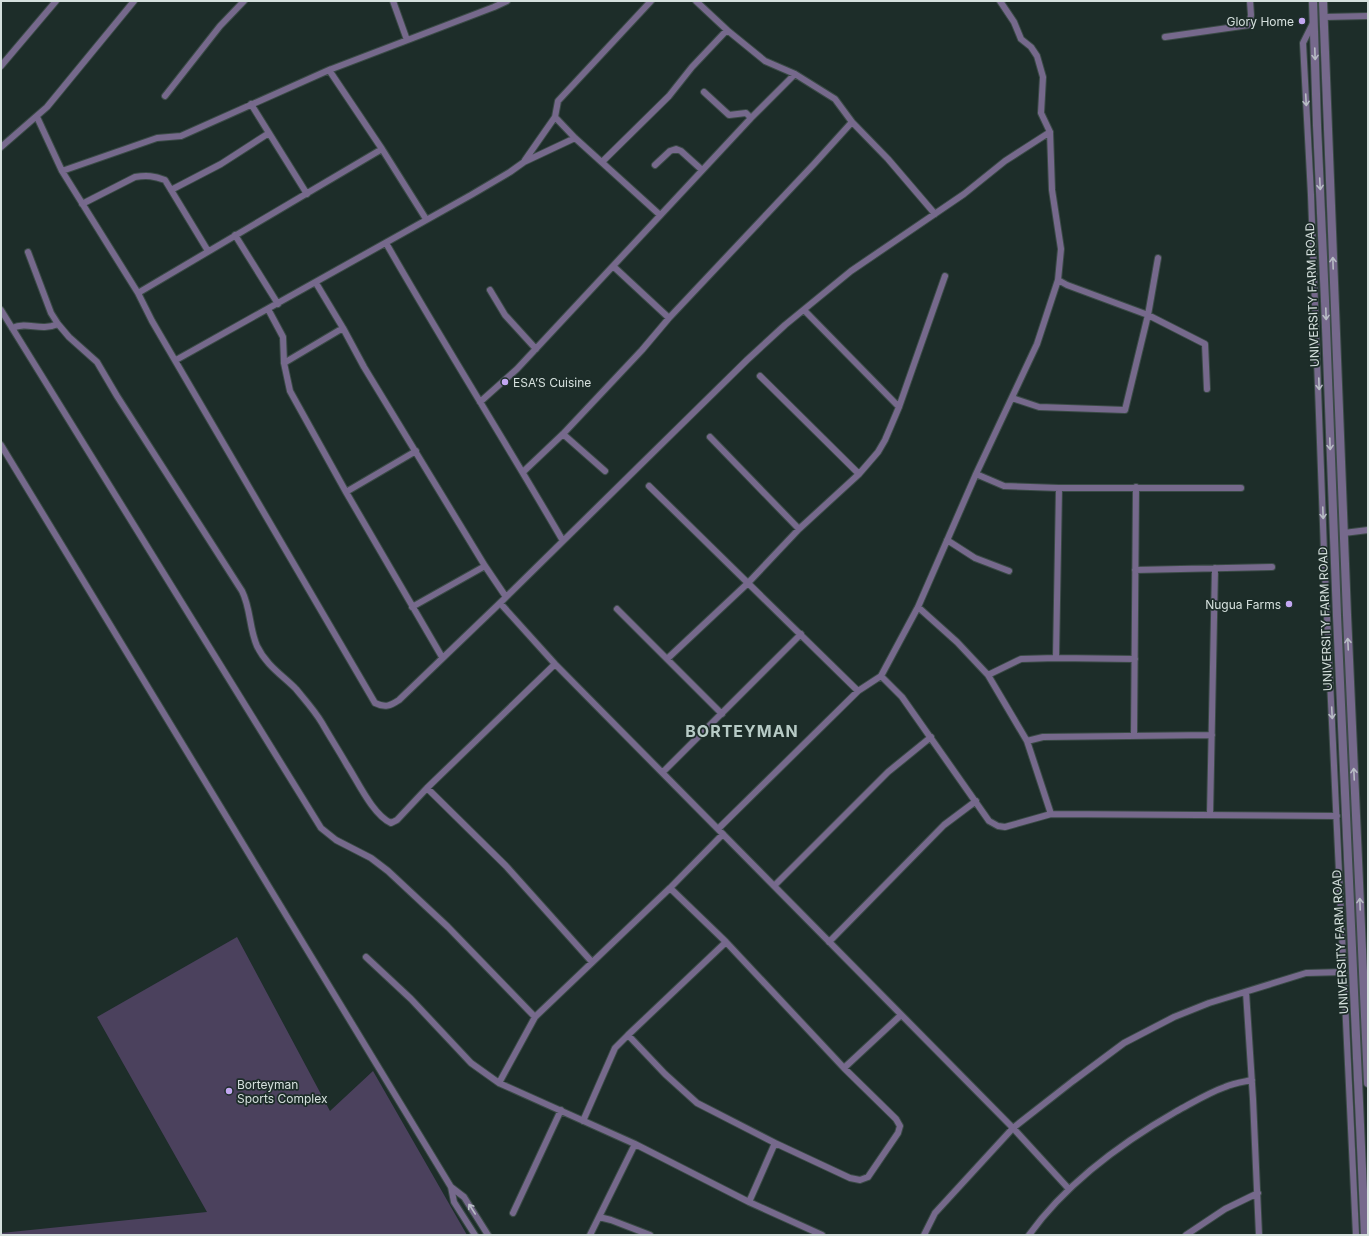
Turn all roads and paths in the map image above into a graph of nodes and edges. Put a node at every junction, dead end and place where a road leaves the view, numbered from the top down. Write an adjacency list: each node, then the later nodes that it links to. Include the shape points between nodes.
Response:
1 (56, 1): 18 (street)
2 (134, 1): 24 (street)
3 (244, 1): 22 (street, via 220,26)
4 (393, 1): 17 (street)
5 (507, 1): 17 (street)
6 (651, 1): 25 (street, via 558,101)
7 (696, 1): 15 (street)
8 (1000, 1): 28 (street, via 1014,22 1021,39 1037,56 1043,77 1041,113)
9 (1250, 1): 16 (street, via 1249,25)
10 (1313, 1): 14 (street, UNIVERSITY FARM ROAD)
11 (1324, 1): 13 (street, UNIVERSITY FARM ROAD)
12 (1368, 16): 13 (street)
13 (1324, 17): 87 (street, UNIVERSITY FARM ROAD, one-way to 13)
14 (1314, 22): 120 (street, one-way to 120, via 1303,43); 159 (street, UNIVERSITY FARM ROAD, one-way to 159)
15 (727, 30): 20 (street, via 765,61); 34 (street, via 669,96)
16 (1165, 37)
17 (407, 40): 19 (street)
18 (1, 66)
19 (329, 70): 23 (street); 32 (street)
20 (795, 74): 26 (street); 27 (street, via 835,99)
21 (704, 92): 26 (street, via 729,115 746,113)
22 (165, 96)
23 (251, 104): 29 (street); 37 (street, via 180,136 157,138)
24 (37, 117): 31 (street); 37 (street)
25 (555, 117): 30 (street); 33 (street)
26 (751, 118): 36 (street)
27 (852, 122): 41 (street); 60 (street)
28 (1050, 132): 41 (street, via 1005,161); 51 (street, via 1052,190 1061,249)
29 (269, 133): 38 (street, via 221,164); 39 (street)
30 (576, 138): 33 (street); 34 (street)
31 (1, 147)
32 (382, 149): 39 (street); 43 (street)
33 (524, 162): 43 (street, via 478,192)
34 (602, 162): 42 (street)
35 (655, 165): 36 (street, via 670,151 676,149)
36 (702, 170): 42 (street)
37 (62, 171): 40 (street)
38 (172, 190): 40 (street, via 165,180 145,175 135,177); 46 (street)
39 (307, 194): 44 (street)
40 (82, 204): 54 (street)
41 (935, 214): 58 (street, via 851,271)
42 (660, 215): 49 (street)
43 (426, 220): 45 (street)
44 (235, 235): 46 (street); 55 (street)
45 (386, 243): 52 (street); 70 (street)
46 (208, 251): 54 (street)
47 (28, 252): 61 (street, via 45,299)
48 (1158, 258): 59 (street)
49 (613, 266): 60 (street); 64 (street)
50 (945, 276): 71 (street)
51 (1058, 280): 59 (street); 69 (street, via 1037,344)
52 (316, 282): 55 (street); 63 (street)
53 (490, 290): 64 (street, via 505,315)
54 (138, 293): 65 (street)
55 (278, 304): 56 (street)
56 (268, 309): 65 (street); 66 (street, via 283,337)
57 (1, 310): 62 (street)
58 (804, 310): 71 (street); 89 (street, via 747,360)
59 (1148, 315): 68 (street, via 1205,344); 69 (street, via 1126,410 1039,407)
60 (669, 318): 72 (street)
61 (58, 324): 62 (street, via 42,328 20,325); 116 (street, via 102,370 242,591 248,606 253,634 263,657 295,689 320,720 378,813 386,821 394,822)
62 (12, 328): 132 (street, via 321,828 388,871 448,927)
63 (343, 328): 66 (street); 75 (street)
64 (536, 349): 70 (street)
65 (176, 360): 102 (street, via 374,703 382,707 391,706)
66 (284, 363): 84 (street, via 290,391)
67 (760, 376): 78 (street)
68 (1207, 389)
69 (1012, 398): 79 (street)
70 (480, 402): 77 (street)
71 (899, 406): 78 (street, via 878,452)
72 (563, 434): 76 (street); 77 (street)
73 (710, 437): 85 (street)
74 (1, 445): 143 (street)
75 (416, 451): 84 (street); 90 (street)
76 (605, 471)
77 (523, 472): 89 (street)
78 (859, 474): 85 (street)
79 (976, 474): 82 (street, via 1004,486); 88 (street)
80 (649, 486): 95 (street)
81 (1136, 487): 82 (street); 83 (street); 93 (street)
82 (1059, 488): 104 (street)
83 (1241, 488)
84 (346, 492): 98 (street)
85 (799, 529): 95 (street)
86 (1368, 530): 87 (street)
87 (1344, 533): 137 (street, UNIVERSITY FARM ROAD, one-way to 87)
88 (947, 540): 94 (street, via 975,558); 99 (street)
89 (563, 541): 96 (street)
90 (485, 566): 96 (street); 98 (street)
91 (1272, 567): 92 (street)
92 (1215, 568): 93 (street); 111 (street)
93 (1135, 570): 105 (street)
94 (1009, 571)
95 (748, 583): 101 (street); 103 (street)
96 (506, 597): 97 (street)
97 (500, 603): 102 (street); 106 (street)
98 (412, 607): 102 (street)
99 (918, 607): 107 (street, via 957,642); 108 (street)
100 (617, 609): 103 (street)
101 (801, 634): 109 (street); 110 (street)
102 (442, 657)
103 (668, 658): 110 (street)
104 (1056, 658): 105 (street); 107 (street, via 1021,659)
105 (1135, 659): 112 (street)
106 (555, 664): 115 (street); 116 (street)
107 (988, 675): 114 (street)
108 (881, 676): 109 (street); 113 (street, via 902,697)
109 (858, 691): 121 (street)
110 (722, 714): 115 (street)
111 (1212, 735): 112 (street); 119 (street)
112 (1134, 736): 114 (street, via 1043,737)
113 (931, 737): 117 (street); 123 (street, via 888,772)
114 (1027, 741): 118 (street)
115 (663, 772): 121 (street)
116 (427, 788): 128 (street, via 506,866)
117 (976, 801): 118 (street, via 989,821 998,826 1005,827); 126 (street, via 944,825)
118 (1051, 814): 119 (street)
119 (1210, 815): 120 (street)
120 (1337, 816): 129 (street)
121 (718, 829): 122 (street)
122 (723, 834): 123 (street); 124 (street)
123 (774, 886): 126 (street)
124 (670, 888): 125 (street); 128 (street)
125 (726, 942): 133 (street); 134 (street)
126 (829, 942): 131 (street)
127 (366, 957): 136 (street, via 411,999 471,1063)
128 (592, 962): 132 (street)
129 (1344, 972): 130 (street, via 1306,973); 158 (street)
130 (1246, 992): 135 (street); 140 (street, via 1174,1017 1124,1043)
131 (901, 1015): 134 (street); 140 (street)
132 (535, 1017): 136 (street)
133 (628, 1035): 139 (street, via 615,1048); 141 (street, via 697,1103)
134 (844, 1068): 141 (street, via 900,1126 898,1133 868,1177 860,1180 850,1178)
135 (1252, 1080): 144 (street, via 1220,1089 1158,1122 1120,1147); 145 (street)
136 (499, 1083): 138 (street)
137 (1368, 1083)
138 (561, 1110): 139 (street); 147 (street)
139 (583, 1121): 142 (street)
140 (1013, 1128): 144 (street); 154 (street, via 936,1213)
141 (774, 1143): 146 (street)
142 (635, 1144): 146 (street); 148 (street)
143 (451, 1186): 149 (street, via 454,1202); 150 (street, one-way to 143, via 464,1197)
144 (1068, 1188): 155 (street)
145 (1258, 1193): 156 (street, via 1225,1209); 157 (street)
146 (749, 1202): 153 (street)
147 (513, 1213)
148 (599, 1217): 151 (street); 152 (street)
149 (475, 1235)
150 (488, 1235)
151 (590, 1235)
152 (650, 1235)
153 (822, 1235)
154 (924, 1235)
155 (1029, 1235)
156 (1186, 1235)
157 (1260, 1235)
158 (1356, 1235)
159 (1365, 1235)

